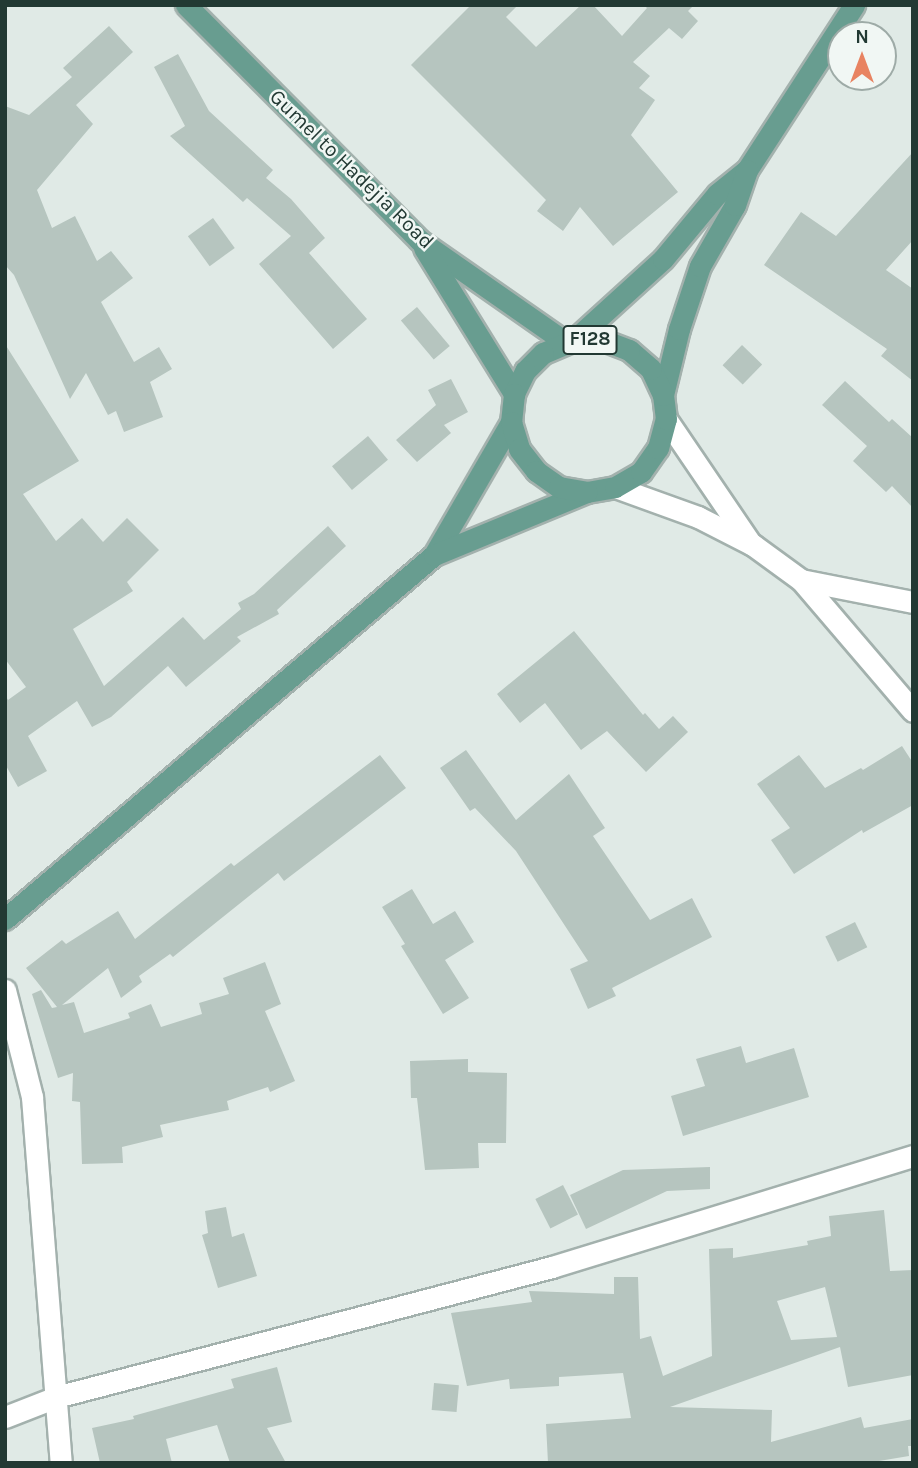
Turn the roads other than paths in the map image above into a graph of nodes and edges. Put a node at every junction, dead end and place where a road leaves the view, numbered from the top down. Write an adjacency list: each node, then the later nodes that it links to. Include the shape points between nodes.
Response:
1 (186, 5): 4 (main road, Gumel to Hadejia Road / F128)
2 (853, 5): 3 (main road, F128)
3 (747, 170): 5 (main road, F128, via 717,194 663,258); 7 (main road, F128, via 735,205 700,266)
4 (419, 240): 5 (main road, Gumel to Hadejia Road / F128); 6 (main road, F128)
5 (570, 341): 6 (main road, F128, via 543,353 525,371); 7 (main road, F128, via 603,340 629,350 651,369)
6 (514, 394): 9 (main road, F128)
7 (663, 395): 8 (main road, F128)
8 (666, 419): 10 (main road, F128, via 659,448 641,472); 12 (street)
9 (511, 422): 11 (main road, F128, via 519,449 536,471 559,487); 13 (main road)
10 (615, 487): 11 (main road, F128); 12 (street, via 698,517)
11 (587, 492): 13 (main road)
12 (752, 545): 14 (street)
13 (434, 555): 17 (main road)
14 (801, 580): 15 (street); 16 (street)
15 (913, 602)
16 (913, 711)
17 (5, 919)
18 (5, 990): 20 (street, via 32,1097)
19 (913, 1156): 20 (street, via 552,1267)
20 (57, 1397): 21 (street); 22 (street)
21 (5, 1418)
22 (61, 1463)

